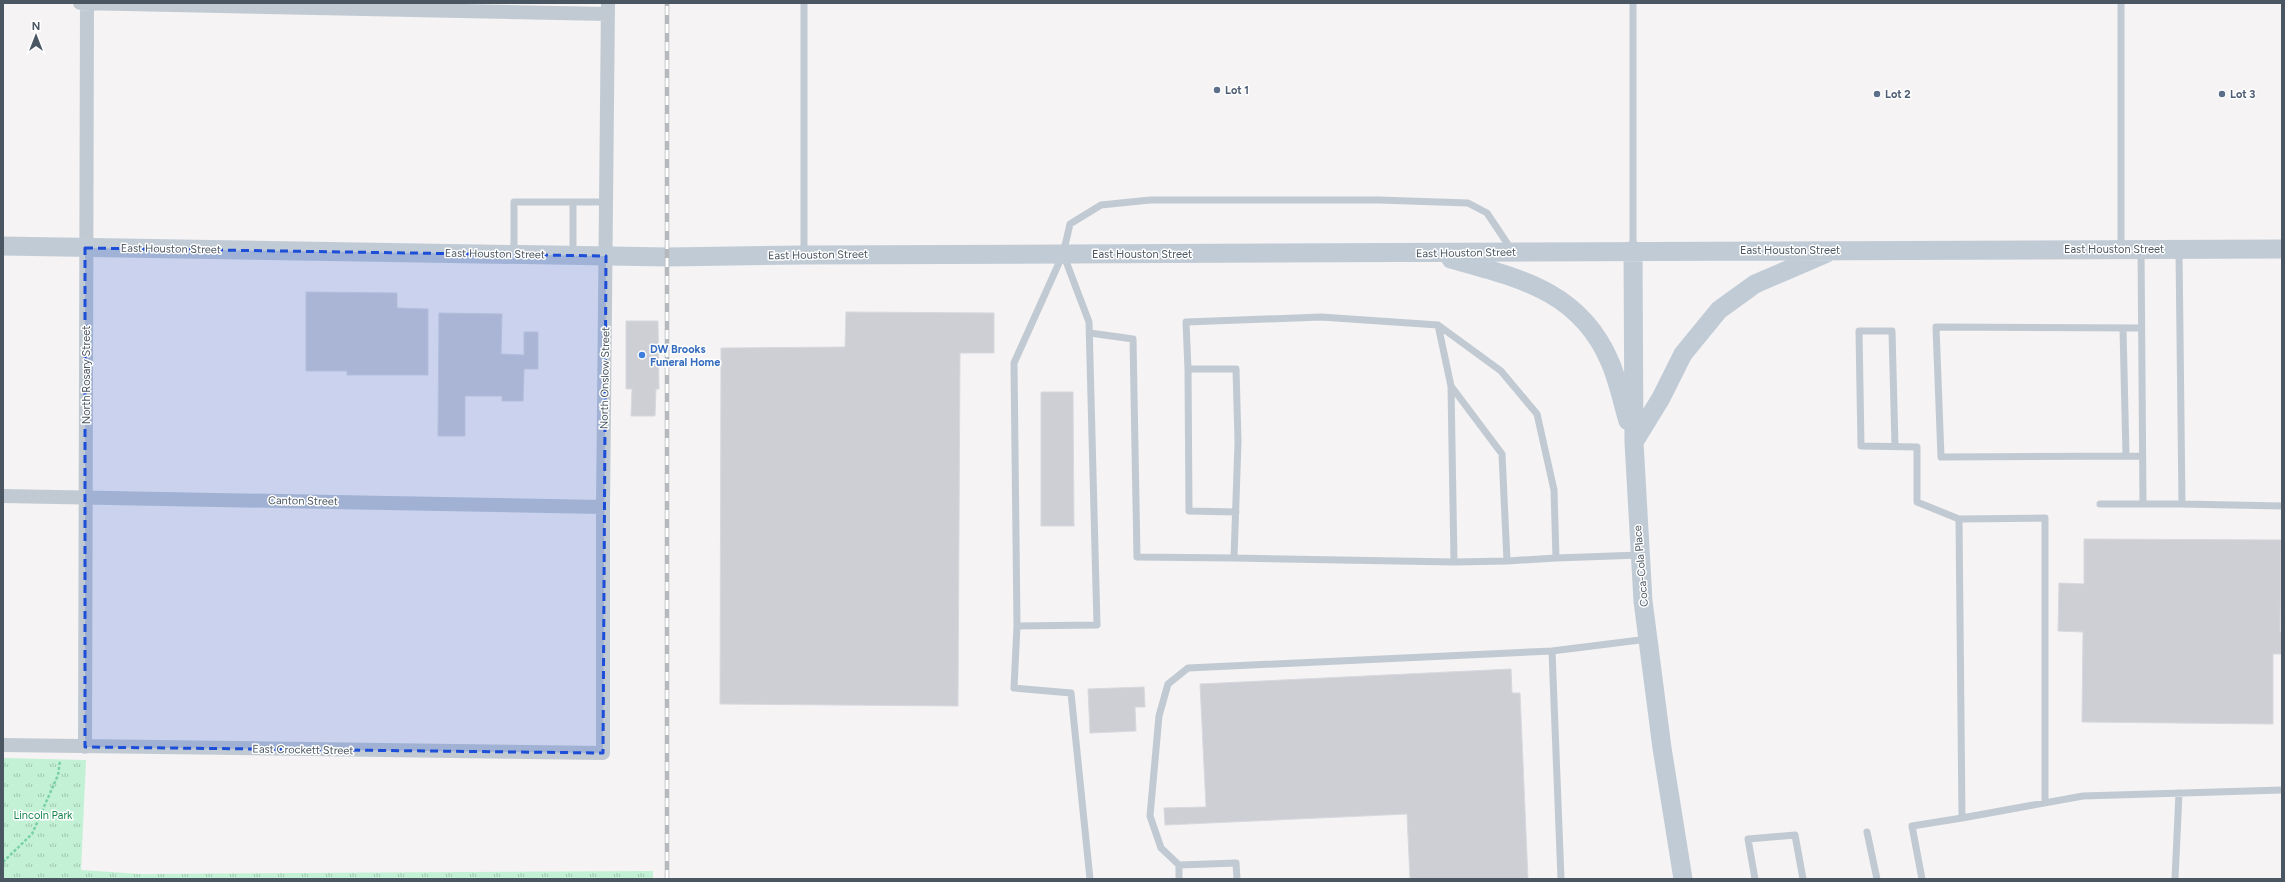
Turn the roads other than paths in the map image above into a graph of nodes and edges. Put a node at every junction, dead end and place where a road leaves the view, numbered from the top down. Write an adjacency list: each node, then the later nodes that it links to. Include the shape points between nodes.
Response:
1 (80, 3): 2 (street)
2 (87, 3): 6 (street); 10 (street, North Rosary Street)
3 (804, 3): 19 (lane)
4 (1633, 3): 15 (lane)
5 (2121, 3): 11 (lane)
6 (608, 9): 8 (street, North Onslow Street)
7 (573, 202): 8 (lane); 21 (lane, via 514,202); 22 (lane)
8 (607, 202): 23 (street, North Onslow Street)
9 (3, 246): 10 (main road, East Houston Street)
10 (85, 248): 21 (main road, East Houston Street); 35 (street, North Rosary Street)
11 (2121, 249): 12 (main road, East Houston Street); 16 (main road, East Houston Street)
12 (2141, 249): 13 (main road, East Houston Street); 26 (lane)
13 (2178, 249): 14 (main road, East Houston Street); 38 (lane)
14 (2282, 249)
15 (1633, 250): 16 (main road, East Houston Street); 17 (main road, East Houston Street); 30 (main road, Coca-Cola Place)
16 (1834, 250): 30 (main road, via 1756,284 1719,310 1683,354 1661,398)
17 (1513, 252): 18 (main road, East Houston Street); 20 (lane, via 1488,212 1468,203 1379,200 1150,200 1101,205 1070,224)
18 (1431, 253): 20 (main road, East Houston Street); 30 (main road, via 1516,277 1556,296 1590,325 1610,362)
19 (804, 254): 20 (main road, East Houston Street); 23 (main road, East Houston Street)
20 (1063, 254): 27 (lane, via 1090,322); 48 (lane, via 1014,363)
21 (514, 255): 22 (main road, East Houston Street)
22 (573, 256): 23 (main road, East Houston Street)
23 (606, 256): 40 (street, North Onslow Street)
24 (1438, 325): 28 (lane, via 1321,317 1186,322); 29 (lane); 45 (lane, via 1501,371 1537,414 1554,490)
25 (2123, 328): 26 (lane); 32 (lane); 32 (lane, via 1936,327 1941,457)
26 (2141, 328): 33 (lane)
27 (1090, 334): 44 (lane, via 1133,339 1137,557); 48 (lane, via 1097,625)
28 (1188, 369): 41 (lane, via 1189,511); 41 (lane, via 1236,369)
29 (1451, 386): 46 (lane, via 1502,454); 47 (lane)
30 (1634, 442): 43 (main road, Coca-Cola Place)
31 (1895, 446): 31 (lane, via 1892,331 1858,331 1861,446); 42 (lane, via 1917,447 1917,502)
32 (2126, 456): 33 (lane)
33 (2142, 456): 37 (lane)
34 (3, 496): 35 (street, Canton Street)
35 (86, 498): 40 (street, Canton Street); 52 (street, North Rosary Street)
36 (2100, 504): 37 (lane)
37 (2143, 504): 38 (lane)
38 (2182, 504): 39 (lane)
39 (2282, 506)
40 (603, 507): 53 (street, North Onslow Street)
41 (1236, 512): 44 (lane)
42 (1959, 519): 56 (lane, via 2045,518); 57 (lane)
43 (1640, 555): 45 (lane); 49 (main road, Coca-Cola Place)
44 (1234, 558): 47 (lane)
45 (1556, 558): 46 (lane)
46 (1507, 561): 47 (lane)
47 (1454, 562)
48 (1017, 626): 60 (lane, via 1014,688 1071,693)
49 (1649, 639): 50 (lane); 64 (main road, Coca-Cola Place, via 1662,748)
50 (1552, 650): 59 (lane, via 1188,668 1168,684 1159,716 1150,816 1161,848); 63 (lane)
51 (3, 745): 52 (street, East Crockett Street)
52 (85, 747): 53 (street, East Crockett Street)
53 (603, 753)
54 (2282, 790): 55 (lane)
55 (2178, 793): 56 (lane, via 2083,796); 69 (lane)
56 (2045, 803): 57 (lane)
57 (1962, 818): 68 (lane, via 1912,826)
58 (1867, 832): 67 (lane)
59 (1179, 865): 61 (lane); 62 (lane, via 1236,863)
60 (1090, 879)
61 (1179, 879)
62 (1237, 879)
63 (1561, 879)
64 (1683, 879)
65 (1755, 879): 66 (lane, via 1748,839 1795,835)
66 (1803, 879)
67 (1877, 879)
68 (1922, 879)
69 (2175, 879)

